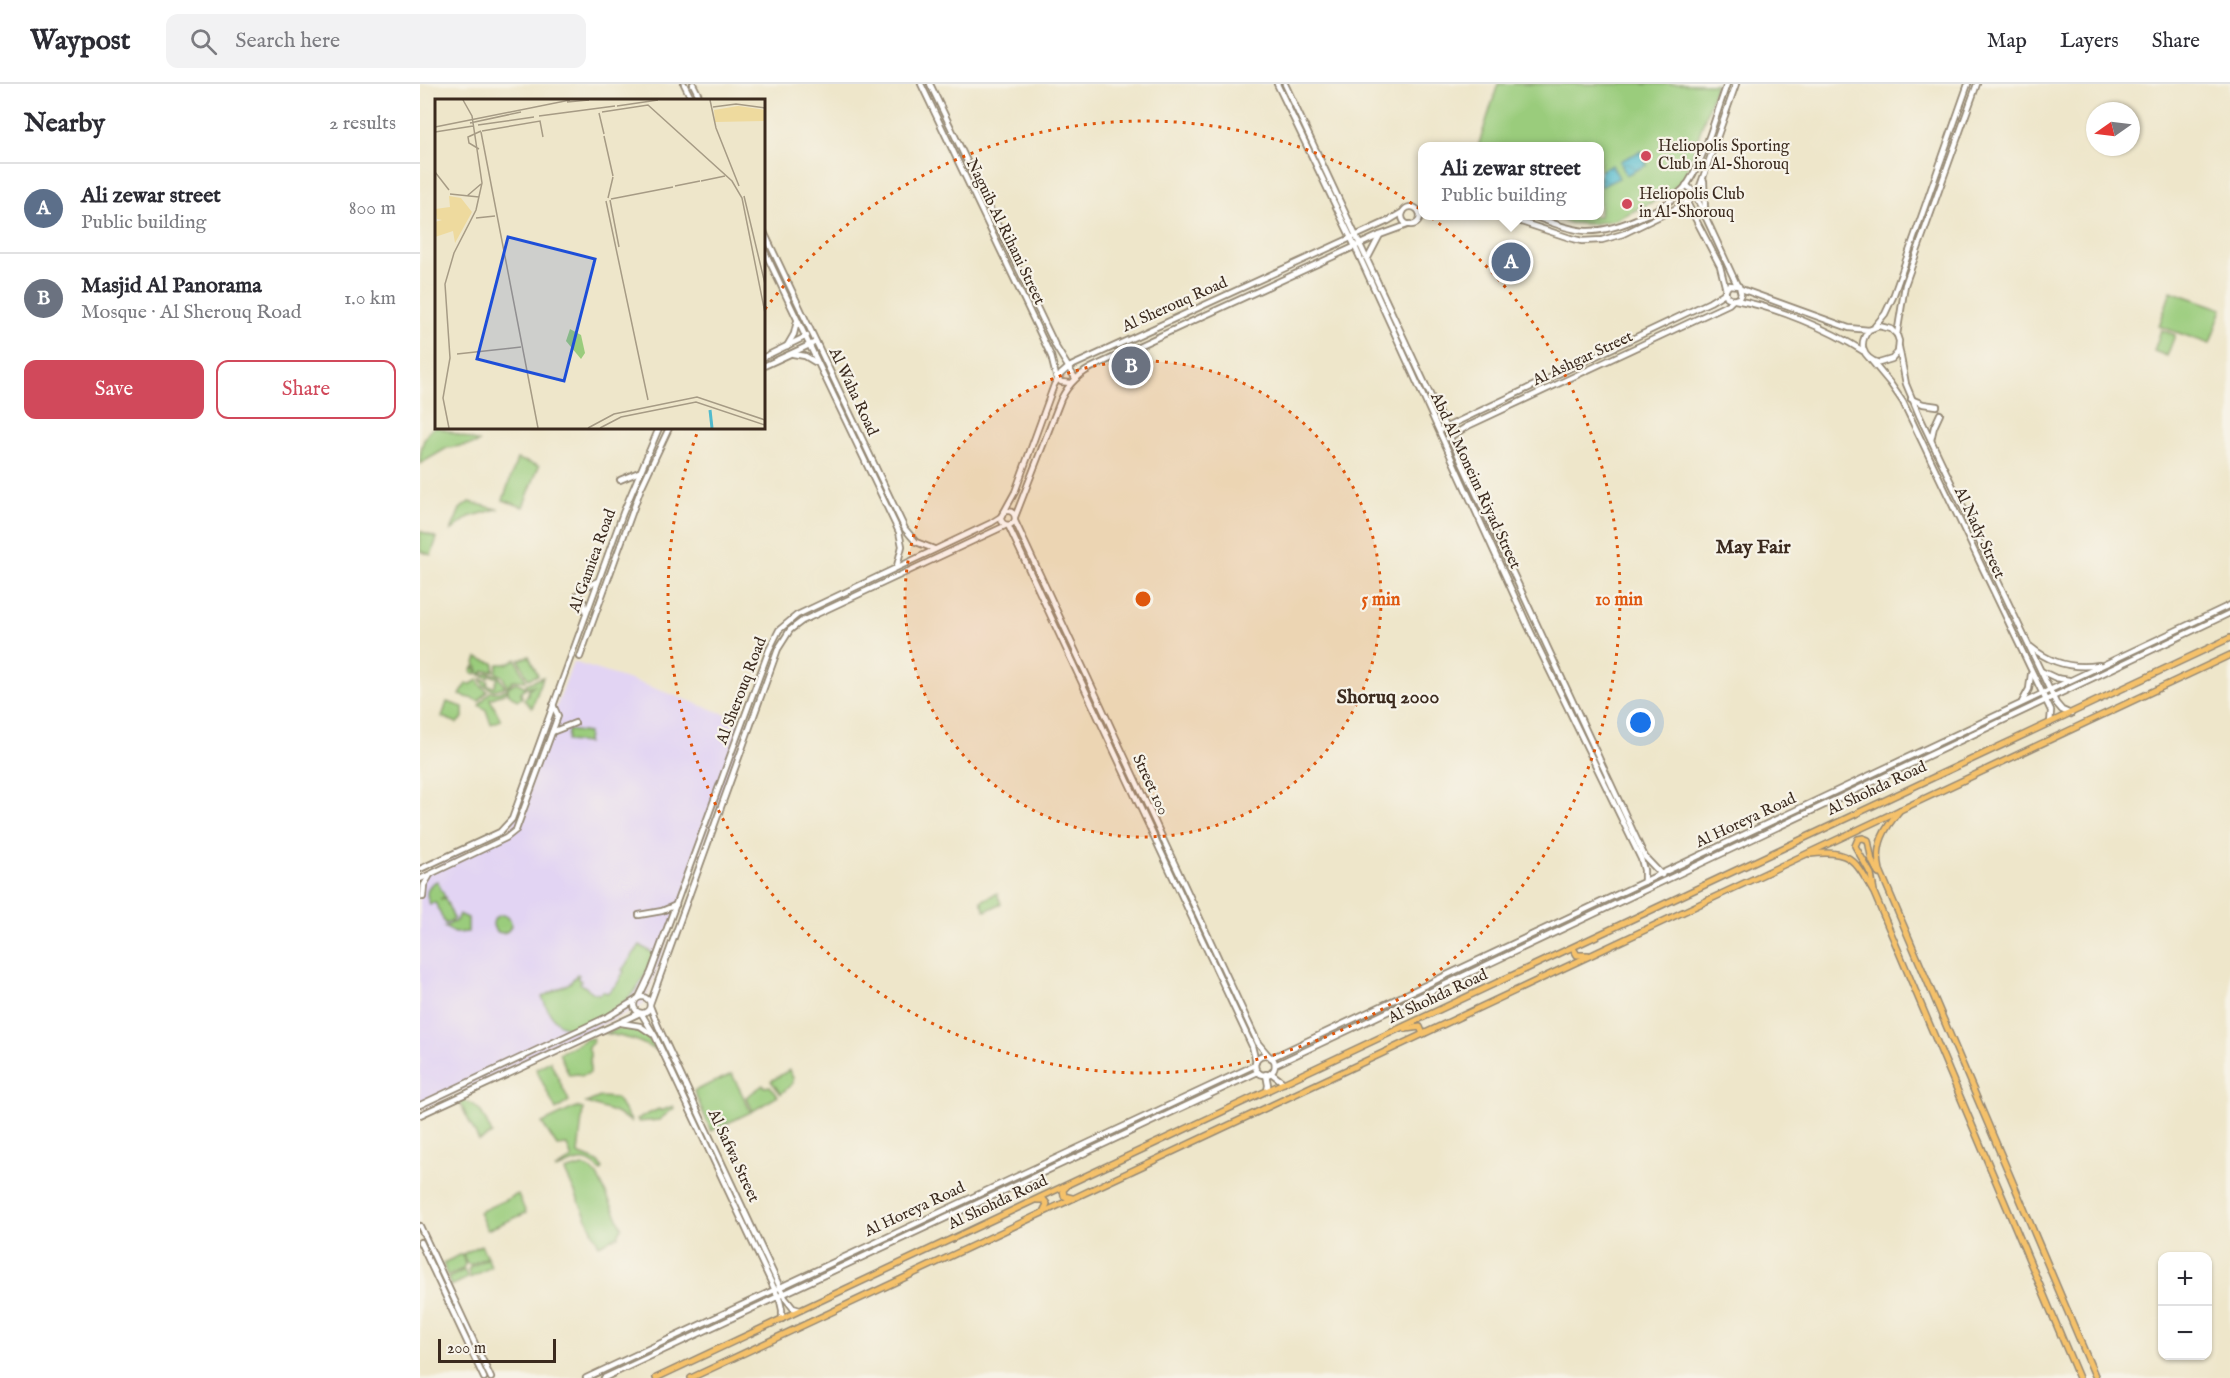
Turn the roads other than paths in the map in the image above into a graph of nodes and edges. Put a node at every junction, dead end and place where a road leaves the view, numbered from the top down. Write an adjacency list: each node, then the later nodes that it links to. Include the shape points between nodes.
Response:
1 (684, 84): 10 (street)
2 (693, 84): 11 (street)
3 (921, 84): 38 (street, Naguib Al Rihani Street)
4 (930, 84): 37 (street, Naguib Al Rihani Street)
5 (1277, 84): 13 (street, Abd Al Moneim Riyad Street)
6 (1285, 84): 12 (street, Abd Al Moneim Riyad Street)
7 (1727, 84): 15 (street, via 1696,169)
8 (1736, 84): 14 (street)
9 (1973, 84): 45 (street, via 1893,297); 48 (street, via 1905,285)
10 (692, 99)
11 (700, 99)
12 (1308, 131): 13 (street); 30 (street, Abd Al Moneim Riyad Street)
13 (1301, 135): 32 (street, Abd Al Moneim Riyad Street)
14 (1704, 175): 17 (street); 25 (street)
15 (1686, 185): 16 (street); 17 (street)
16 (1681, 191): 18 (street); 26 (street, via 1654,209 1609,229 1583,231)
17 (1696, 195): 18 (street); 25 (street)
18 (1687, 203): 28 (street, via 1615,237 1582,240); 40 (street, via 1720,266)
19 (1416, 208): 20 (street); 21 (street)
20 (1418, 211)
21 (1403, 212): 27 (street, via 1404,220); 30 (street, Al Sherouq Road)
22 (1418, 220): 27 (street)
23 (1515, 220): 28 (street)
24 (1545, 220): 26 (street)
25 (1707, 220): 39 (street)
26 (1554, 223): 28 (street)
27 (1410, 224): 31 (street, Al Sherouq Road)
28 (1551, 232)
29 (765, 234): 47 (street, Al Waha Road)
30 (1358, 235): 32 (street, Al Sherouq Road); 33 (street, Abd Al Moneim Riyad Street)
31 (1380, 235): 33 (street, Al Sherouq Road); 36 (street)
32 (1351, 238): 34 (street, Abd Al Moneim Riyad Street); 49 (street, Al Sherouq Road)
33 (1362, 244): 34 (street, Al Sherouq Road); 36 (street, Abd Al Moneim Riyad Street)
34 (1354, 247): 43 (street, Abd Al Moneim Riyad Street); 55 (street, Al Sherouq Road)
35 (765, 252): 44 (street, Al Waha Road)
36 (1368, 258): 42 (street, Abd Al Moneim Riyad Street)
37 (1024, 281): 38 (street); 51 (street, Naguib Al Rihani Street)
38 (1017, 285): 53 (street, Naguib Al Rihani Street)
39 (1739, 287): 40 (street, via 1729,285); 41 (street, via 1741,296); 46 (street, via 1843,327)
40 (1726, 290): 41 (street, via 1727,297); 60 (street, Al Ashgar Street, via 1710,302)
41 (1734, 300): 58 (street, via 1816,326); 65 (street, Al Ashgar Street)
42 (1393, 313): 43 (street); 61 (street, Abd Al Moneim Riyad Street)
43 (1386, 316): 63 (street, Abd Al Moneim Riyad Street)
44 (797, 321): 50 (street, Al Waha Road); 56 (street)
45 (1875, 326): 46 (street); 48 (street, via 1887,327)
46 (1869, 330): 58 (street, via 1863,340)
47 (812, 334): 50 (street); 52 (street, Al Waha Road)
48 (1897, 334): 57 (street)
49 (1136, 336): 55 (street); 68 (street, Al Sherouq Road)
50 (805, 337): 54 (street, Al Waha Road); 56 (street)
51 (1051, 338): 53 (street); 68 (street, Naguib Al Rihani Street)
52 (816, 342): 54 (street); 74 (street, Al Waha Road)
53 (1044, 342): 69 (street, Naguib Al Rihani Street)
54 (809, 345): 59 (street); 66 (street, Al Waha Road)
55 (1141, 345): 70 (street, Al Sherouq Road, via 1090,368)
56 (786, 346): 62 (street)
57 (1899, 347): 64 (street, via 1888,361); 71 (street, Al Nady Street)
58 (1864, 352): 64 (street)
59 (790, 354): 66 (street, via 805,356); 67 (street)
60 (1601, 354): 65 (street); 76 (street, Al Ashgar Street)
61 (1411, 355): 63 (street); 76 (street, Abd Al Moneim Riyad Street)
62 (765, 356)
63 (1405, 358): 79 (street, Abd Al Moneim Riyad Street)
64 (1870, 359): 88 (street, Al Nady Street, via 1903,402)
65 (1605, 362): 80 (street, Al Ashgar Street)
66 (818, 364): 75 (street, Al Waha Road)
67 (765, 366)
68 (1069, 367): 69 (street, Al Sherouq Road); 70 (street, Naguib Al Rihani Street)
69 (1058, 378): 70 (street, via 1064,383); 89 (street, Al Sherouq Road)
70 (1073, 381): 91 (street, via 1061,399)
71 (1911, 398): 72 (street); 81 (street, Al Nady Street)
72 (1937, 406)
73 (1940, 414): 81 (street)
74 (851, 415): 75 (street); 83 (street, Al Waha Road)
75 (844, 418): 84 (street, Al Waha Road)
76 (1444, 428): 79 (street, Al Ashgar Street); 80 (street, Abd Al Moneim Riyad Street)
77 (659, 429): 85 (street, Al Gamiea Road)
78 (669, 429): 109 (street, Al Gamiea Road, via 634,506)
79 (1439, 431): 82 (street, Abd Al Moneim Riyad Street)
80 (1449, 438): 82 (street, Al Ashgar Street); 102 (street, Abd Al Moneim Riyad Street)
81 (1931, 440): 87 (street, Al Nady Street)
82 (1443, 441): 103 (street, Abd Al Moneim Riyad Street)
83 (874, 464): 84 (street); 93 (street, Al Waha Road)
84 (868, 468): 95 (street, Al Waha Road)
85 (639, 472): 86 (street); 98 (street, Al Gamiea Road)
86 (620, 480)
87 (1961, 505): 88 (street); 90 (street, Al Nady Street)
88 (1954, 508): 92 (street, Al Nady Street)
89 (1003, 514): 91 (street, via 1011,512); 94 (street, Street 100); 96 (street, Al Sherouq Road)
90 (1966, 515): 92 (street); 107 (street, Al Nady Street)
91 (1015, 519): 94 (street, Al Sherouq Road); 129 (street, Street 100)
92 (1959, 519): 111 (street, Al Nady Street)
93 (902, 523): 95 (street); 96 (street, Al Waha Road, via 916,542)
94 (1007, 525): 125 (street, Al Sherouq Road, via 790,630 778,649); 130 (street, Street 100)
95 (896, 526): 97 (street, Al Waha Road, via 902,546)
96 (934, 549): 97 (street, Al Sherouq Road)
97 (896, 567): 124 (street, Al Sherouq Road, via 784,624 769,650)
98 (598, 581): 101 (street, Al Gamiea Road); 101 (street, via 579,591)
99 (2230, 605): 110 (street, Al Horeya Road)
100 (2230, 613): 116 (street, Al Horeya Road)
101 (586, 614): 118 (street, Al Gamiea Road)
102 (1532, 614): 103 (street); 104 (street, Abd Al Moneim Riyad Street)
103 (1524, 618): 105 (street, Abd Al Moneim Riyad Street)
104 (1535, 622): 105 (street); 134 (street, Abd Al Moneim Riyad Street, via 1645,857)
105 (1528, 626): 138 (street, Abd Al Moneim Riyad Street, via 1641,859)
106 (2230, 638): 120 (main road, Al Shohda Road)
107 (2028, 645): 110 (street, via 2060,663 2086,667); 112 (street, Al Nady Street)
108 (2230, 655): 128 (main road, Al Shohda Road)
109 (580, 657)
110 (2104, 664): 113 (street, Al Horeya Road)
111 (2031, 671): 115 (street, Al Nady Street); 119 (street, via 2029,689)
112 (2040, 671): 113 (street); 114 (street, Al Nady Street)
113 (2072, 680): 114 (street, Al Horeya Road)
114 (2050, 690): 115 (street, Al Horeya Road); 116 (street, Al Nady Street)
115 (2043, 694): 117 (street, Al Nady Street); 119 (street, Al Horeya Road)
116 (2053, 697): 117 (street, Al Horeya Road); 120 (street, Al Nady Street, via 2059,708)
117 (2046, 700): 122 (street, Al Nady Street, via 2051,711); 137 (street, Al Horeya Road)
118 (553, 705): 123 (street, Al Gamiea Road, via 558,716); 132 (street, Al Gamiea Road, via 510,823 500,832)
119 (2020, 705): 134 (street, Al Horeya Road)
120 (2071, 714): 122 (main road, Al Shohda Road)
121 (575, 723): 123 (street)
122 (2050, 723): 146 (main road, Al Shohda Road)
123 (552, 732): 133 (street, Al Gamiea Road, via 516,830)
124 (722, 777): 125 (street); 126 (street, Al Sherouq Road)
125 (730, 781): 127 (street, Al Sherouq Road)
126 (719, 787): 127 (street, via 724,786); 144 (street, Al Sherouq Road)
127 (727, 791): 150 (street, Al Sherouq Road)
128 (1902, 808): 131 (main road, Al Shohda Road); 135 (main road, via 1880,840 1878,862)
129 (1161, 836): 130 (street); 141 (street, Street 100)
130 (1154, 839): 143 (street, Street 100)
131 (1806, 854): 140 (main road, via 1845,855); 147 (main road, Al Shohda Road)
132 (422, 867)
133 (430, 874): 136 (street, Al Gamiea Road); 142 (street)
134 (1661, 874): 137 (street, Abd Al Moneim Riyad Street); 138 (street, Al Horeya Road)
135 (1882, 877): 140 (main road, via 1873,864 1868,840 1858,839 1855,846 1871,874); 197 (main road)
136 (420, 879)
137 (1665, 880): 139 (street, Al Horeya Road)
138 (1644, 882): 139 (street, Abd Al Moneim Riyad Street); 156 (street, Al Horeya Road)
139 (1646, 889): 158 (street, Al Horeya Road)
140 (1874, 893): 196 (main road)
141 (1189, 895): 143 (street); 156 (street, Street 100, via 1258,1043)
142 (423, 897)
143 (1182, 898): 157 (street, Street 100, via 1252,1047)
144 (676, 904): 145 (street); 148 (street, Al Sherouq Road)
145 (639, 915)
146 (1573, 948): 147 (main road, via 1577,955); 153 (main road, Al Shohda Road)
147 (1593, 955): 154 (main road, Al Shohda Road)
148 (639, 997): 149 (street); 150 (street, via 646,998)
149 (634, 1001): 151 (street, via 634,1008); 161 (street)
150 (650, 1005): 151 (street); 169 (street, Al Safwa Street)
151 (640, 1013): 152 (street); 155 (street, Al Safwa Street)
152 (616, 1024): 155 (street, via 634,1024); 163 (street)
153 (1399, 1030): 154 (main road, via 1418,1026); 162 (main road, Al Shohda Road)
154 (1423, 1034): 174 (main road, Al Shohda Road)
155 (655, 1036): 170 (street, Al Safwa Street)
156 (1270, 1057): 157 (street, via 1262,1056); 158 (street)
157 (1255, 1064): 159 (street); 167 (street, Al Horeya Road)
158 (1275, 1065): 160 (street)
159 (1258, 1072): 160 (street); 168 (street, Al Horeya Road)
160 (1268, 1073): 162 (street); 164 (street)
161 (471, 1081): 163 (street); 163 (street, via 478,1085); 165 (street)
162 (1284, 1083): 164 (main road, Al Shohda Road)
163 (476, 1089): 166 (street)
164 (1267, 1091): 171 (main road, Al Shohda Road)
165 (420, 1105)
166 (420, 1115)
167 (1139, 1119): 168 (street); 172 (street, Al Horeya Road)
168 (1143, 1126): 173 (street, Al Horeya Road)
169 (729, 1175): 170 (street); 175 (street, Al Safwa Street)
170 (722, 1178): 177 (street, Al Safwa Street)
171 (1068, 1185): 174 (main road, via 1064,1196); 176 (main road, Al Shohda Road)
172 (984, 1191): 173 (street); 181 (street, Al Horeya Road)
173 (987, 1198): 183 (street, Al Horeya Road)
174 (1074, 1198): 178 (main road, Al Shohda Road)
175 (740, 1199): 177 (street); 181 (street, Al Safwa Street)
176 (1036, 1200): 178 (main road, via 1047,1204); 186 (main road, Al Shohda Road)
177 (733, 1202): 182 (street, Al Safwa Street)
178 (1042, 1213): 195 (main road, Al Shohda Road)
179 (420, 1226): 184 (street)
180 (420, 1242): 185 (street)
181 (780, 1287): 182 (street, Al Horeya Road); 183 (street, Al Safwa Street)
182 (774, 1290): 183 (street, Al Safwa Street); 192 (street, Al Horeya Road)
183 (780, 1295): 186 (street, Al Safwa Street); 187 (street, Al Safwa Street); 193 (street, Al Horeya Road)
184 (455, 1301): 185 (street); 188 (street)
185 (449, 1304): 189 (street)
186 (800, 1310): 187 (main road, Al Shohda Road)
187 (782, 1319): 194 (main road, Al Shohda Road)
188 (465, 1323): 189 (street); 191 (street)
189 (459, 1326): 190 (street)
190 (484, 1378)
191 (491, 1378)
192 (586, 1378)
193 (604, 1378)
194 (656, 1378)
195 (691, 1378)
196 (2079, 1378)
197 (2096, 1378)

